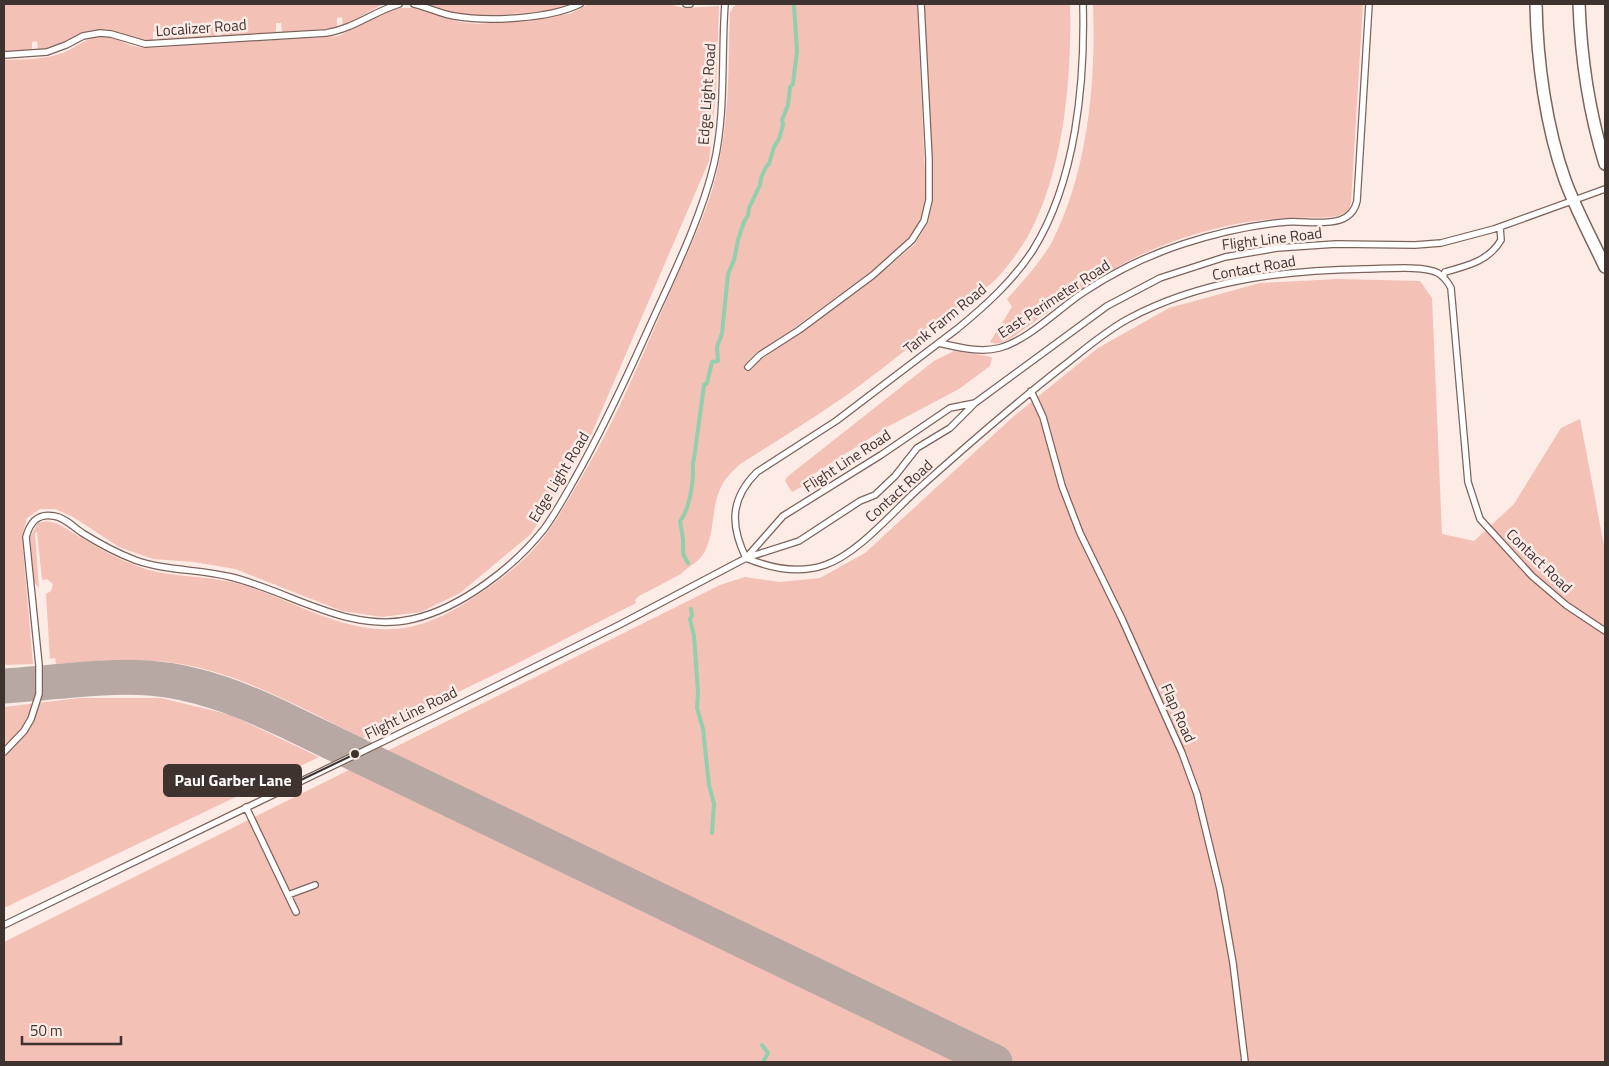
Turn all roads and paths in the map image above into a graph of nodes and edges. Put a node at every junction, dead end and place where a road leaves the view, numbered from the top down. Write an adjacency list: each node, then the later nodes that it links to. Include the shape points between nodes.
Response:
1 (399, 4): 12 (lane, Localizer Road, via 353,26 326,33 144,44 100,33 83,36 48,52)
2 (414, 4): 3 (lane, via 453,16 500,19 551,13)
3 (580, 4)
4 (686, 4): 5 (lane)
5 (690, 4)
6 (724, 4): 25 (lane, Edge Light Road, via 720,128 707,189 696,219 599,436 544,528 513,561 482,586 430,614 396,622 368,623 334,614 240,579 155,566 116,552 60,518 39,517 32,521 26,537 39,665 37,703 24,731)
7 (921, 4): 20 (lane, via 929,159 929,200 924,222 912,240 878,271 760,355)
8 (1083, 4): 19 (lane, Tank Farm Road, via 1076,118 1064,182 1051,217 1032,251 1007,284)
9 (1368, 4): 19 (lane, East Perimeter Road, via 1357,201 1348,216 1334,221 1251,227 1158,253 1084,292 1015,342 997,349 967,349)
10 (1536, 4): 15 (street, via 1548,111 1565,180)
11 (1578, 4): 13 (street, via 1584,75)
12 (4, 55)
13 (1605, 164)
14 (1605, 189): 15 (lane, Flight Line Road)
15 (1574, 200): 16 (lane, Flight Line Road); 17 (street)
16 (1500, 227): 18 (lane, via 1501,240 1490,254 1468,266 1445,272); 22 (lane, Flight Line Road, via 1441,243 1297,245 1199,264 1160,278 1107,306)
17 (1605, 267)
18 (1443, 277): 21 (lane, Contact Road, via 1423,269 1322,270 1276,274 1215,286 1168,301 1127,320); 24 (lane, Contact Road, via 1451,288 1468,482 1480,519 1532,576 1566,605)
19 (939, 343): 23 (lane, Tank Farm Road, via 836,421 749,480 739,496 735,513 738,540)
20 (748, 367)
21 (1031, 391): 23 (lane, Contact Road, via 875,530 826,565 798,570 776,568); 31 (lane, Flap Road, via 1043,417 1062,486 1080,533 1126,628 1197,794 1224,907)
22 (975, 403): 23 (lane, Flight Line Road, via 950,408 783,516); 23 (lane, Flight Line Road, via 941,435 917,448 875,495 860,501 799,541)
23 (746, 558): 26 (lane, Flight Line Road, via 457,706)
24 (1605, 631)
25 (4, 752)
26 (246, 807): 28 (lane); 30 (lane, Flight Line Road)
27 (315, 885): 28 (lane)
28 (288, 895): 29 (lane)
29 (296, 912)
30 (4, 925)
31 (1245, 1062)

